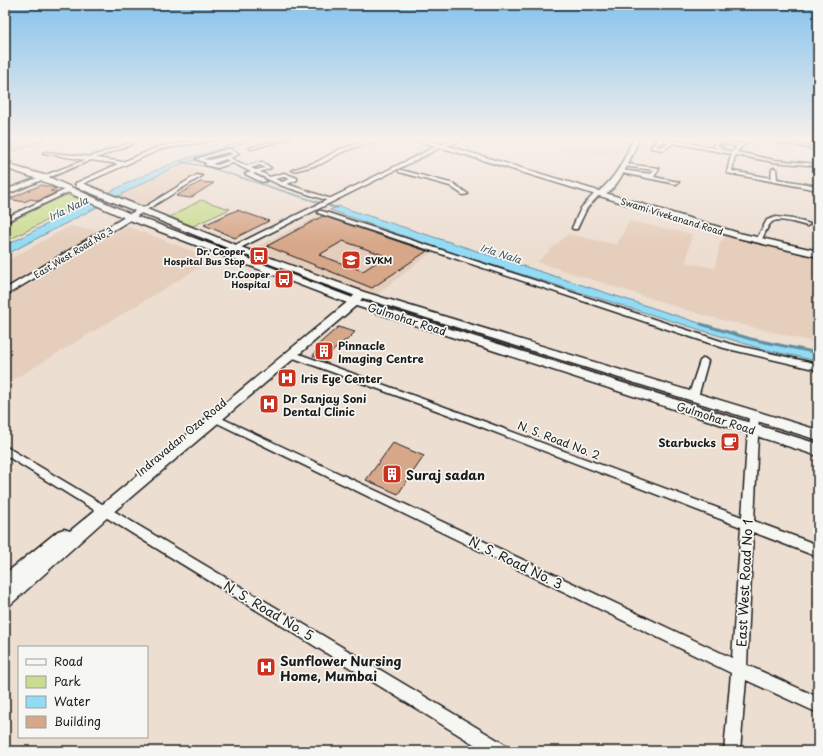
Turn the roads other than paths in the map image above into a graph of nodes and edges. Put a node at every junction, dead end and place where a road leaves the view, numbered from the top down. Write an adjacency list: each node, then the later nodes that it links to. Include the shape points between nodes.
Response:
1 (94, 173): 20 (street)
2 (254, 173): 21 (street, via 248,175)
3 (261, 173): 18 (street)
4 (391, 173): 32 (street)
5 (396, 173): 32 (street)
6 (409, 173): 31 (street, via 452,185)
7 (535, 173): 30 (main road, Swami Vivekanand Road)
8 (615, 173): 30 (street, via 607,187)
9 (619, 173): 30 (street, via 611,187)
10 (627, 173): 17 (street)
11 (633, 173): 17 (street)
12 (654, 173): 17 (street)
13 (735, 173): 22 (street)
14 (774, 173): 22 (street)
15 (45, 174): 20 (main road, Gulmohar Road); 27 (street); 28 (main road, Gulmohar Road); 29 (street)
16 (199, 176): 34 (street)
17 (649, 177): 23 (street)
18 (271, 178): 24 (street); 24 (street, via 284,174 295,179)
19 (808, 178): 25 (street)
20 (72, 181): 34 (main road, Gulmohar Road)
21 (264, 181)
22 (774, 181): 25 (street)
23 (676, 182)
24 (282, 184): 32 (street)
25 (806, 186): 26 (street)
26 (818, 188)
27 (5, 190)
28 (69, 190): 35 (main road, Gulmohar Road); 36 (street)
29 (5, 193)
30 (600, 193): 38 (street, via 584,208); 39 (main road, Swami Vivekanand Road); 41 (main road, Swami Vivekanand Road, via 737,235)
31 (465, 194)
32 (330, 204): 33 (street)
33 (320, 209): 40 (street); 47 (street, via 727,346)
34 (141, 210): 35 (street, East West Road No 3); 40 (main road, Gulmohar Road)
35 (130, 217): 42 (main road, Gulmohar Road); 43 (street, East West Road No 3)
36 (5, 220)
37 (807, 224): 39 (street, via 772,219)
38 (575, 228)
39 (760, 238): 41 (main road, Swami Vivekanand Road)
40 (239, 249): 42 (street); 44 (main road, Gulmohar Road)
41 (818, 253)
42 (227, 255): 44 (main road, Gulmohar Road)
43 (5, 293)
44 (353, 298): 45 (street, Indravadan Oza Road); 48 (main road, Gulmohar Road); 51 (main road, Gulmohar Road); 55 (street, Indravadan Oza Road)
45 (291, 354): 50 (street, Indravadan Oza Road); 56 (street, N. S. Road No. 2)
46 (704, 361): 48 (street)
47 (818, 367)
48 (694, 397): 49 (main road, Gulmohar Road)
49 (754, 415): 51 (street, East West Road No 1); 52 (main road, Gulmohar Road)
50 (214, 418): 55 (street, Indravadan Oza Road); 60 (street, N. S. Road No. 3)
51 (753, 430): 54 (main road, Gulmohar Road); 56 (street, East West Road No 1)
52 (818, 436)
53 (5, 450): 55 (street, N. S. Road No. 5)
54 (818, 450)
55 (102, 508): 58 (street, Indravadan Oza Road); 59 (street, Indravadan Oza Road); 62 (street, N. S. Road No. 5)
56 (747, 525): 57 (street, N. S. Road No. 2); 60 (street, East West Road No 1)
57 (818, 551)
58 (5, 585)
59 (5, 598)
60 (739, 669): 61 (street, N. S. Road No. 3); 63 (street, East West Road No 1)
61 (818, 705)
62 (500, 751)
63 (732, 751)

